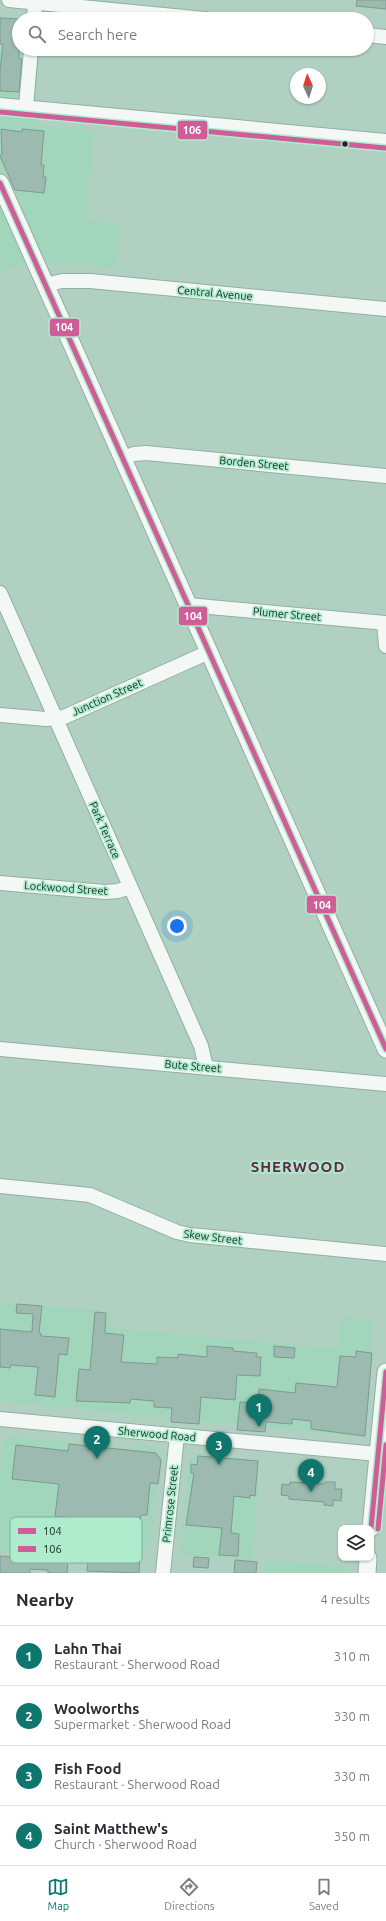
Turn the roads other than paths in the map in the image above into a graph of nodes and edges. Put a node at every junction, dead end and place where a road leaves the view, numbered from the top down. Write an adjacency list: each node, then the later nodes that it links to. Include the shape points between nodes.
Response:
1 (9, 0): 2 (street)
2 (35, 3): 3 (street); 4 (street)
3 (34, 12)
4 (131, 12)
5 (374, 36): 6 (street)
6 (386, 37)
7 (31, 56): 9 (street)
8 (0, 105): 9 (street)
9 (26, 107): 10 (street)
10 (386, 141)
11 (0, 183): 12 (main road)
12 (45, 285): 13 (street, Central Avenue, via 62,280 90,281); 14 (main road)
13 (386, 309)
14 (123, 458): 15 (street, Borden Street, via 146,453); 17 (main road)
15 (386, 476)
16 (0, 593): 22 (street, Park Terrace)
17 (188, 605): 18 (street, Plumer Street); 20 (main road)
18 (385, 623): 19 (street)
19 (386, 646)
20 (209, 652): 22 (street, Junction Street, via 64,717); 25 (main road)
21 (0, 715): 22 (street, Junction Street)
22 (55, 718): 24 (street, Park Terrace)
23 (0, 883): 24 (street, Lockwood Street, via 105,892)
24 (130, 887): 28 (street, Park Terrace, via 201,1046)
25 (382, 1029): 26 (main road)
26 (386, 1048)
27 (0, 1049): 28 (street, Bute Street)
28 (206, 1067): 29 (street, Bute Street)
29 (386, 1084)
30 (0, 1186): 31 (street, Skew Street, via 90,1195 177,1232 190,1235)
31 (386, 1254)
32 (386, 1372): 35 (main road)
33 (0, 1419): 34 (street, Sherwood Road)
34 (177, 1436): 35 (street, Sherwood Road); 39 (street, Primrose Street)
35 (382, 1454): 36 (main road)
36 (380, 1487): 37 (main road)
37 (372, 1525)
38 (368, 1561): 40 (main road)
39 (163, 1573)
40 (367, 1573)

